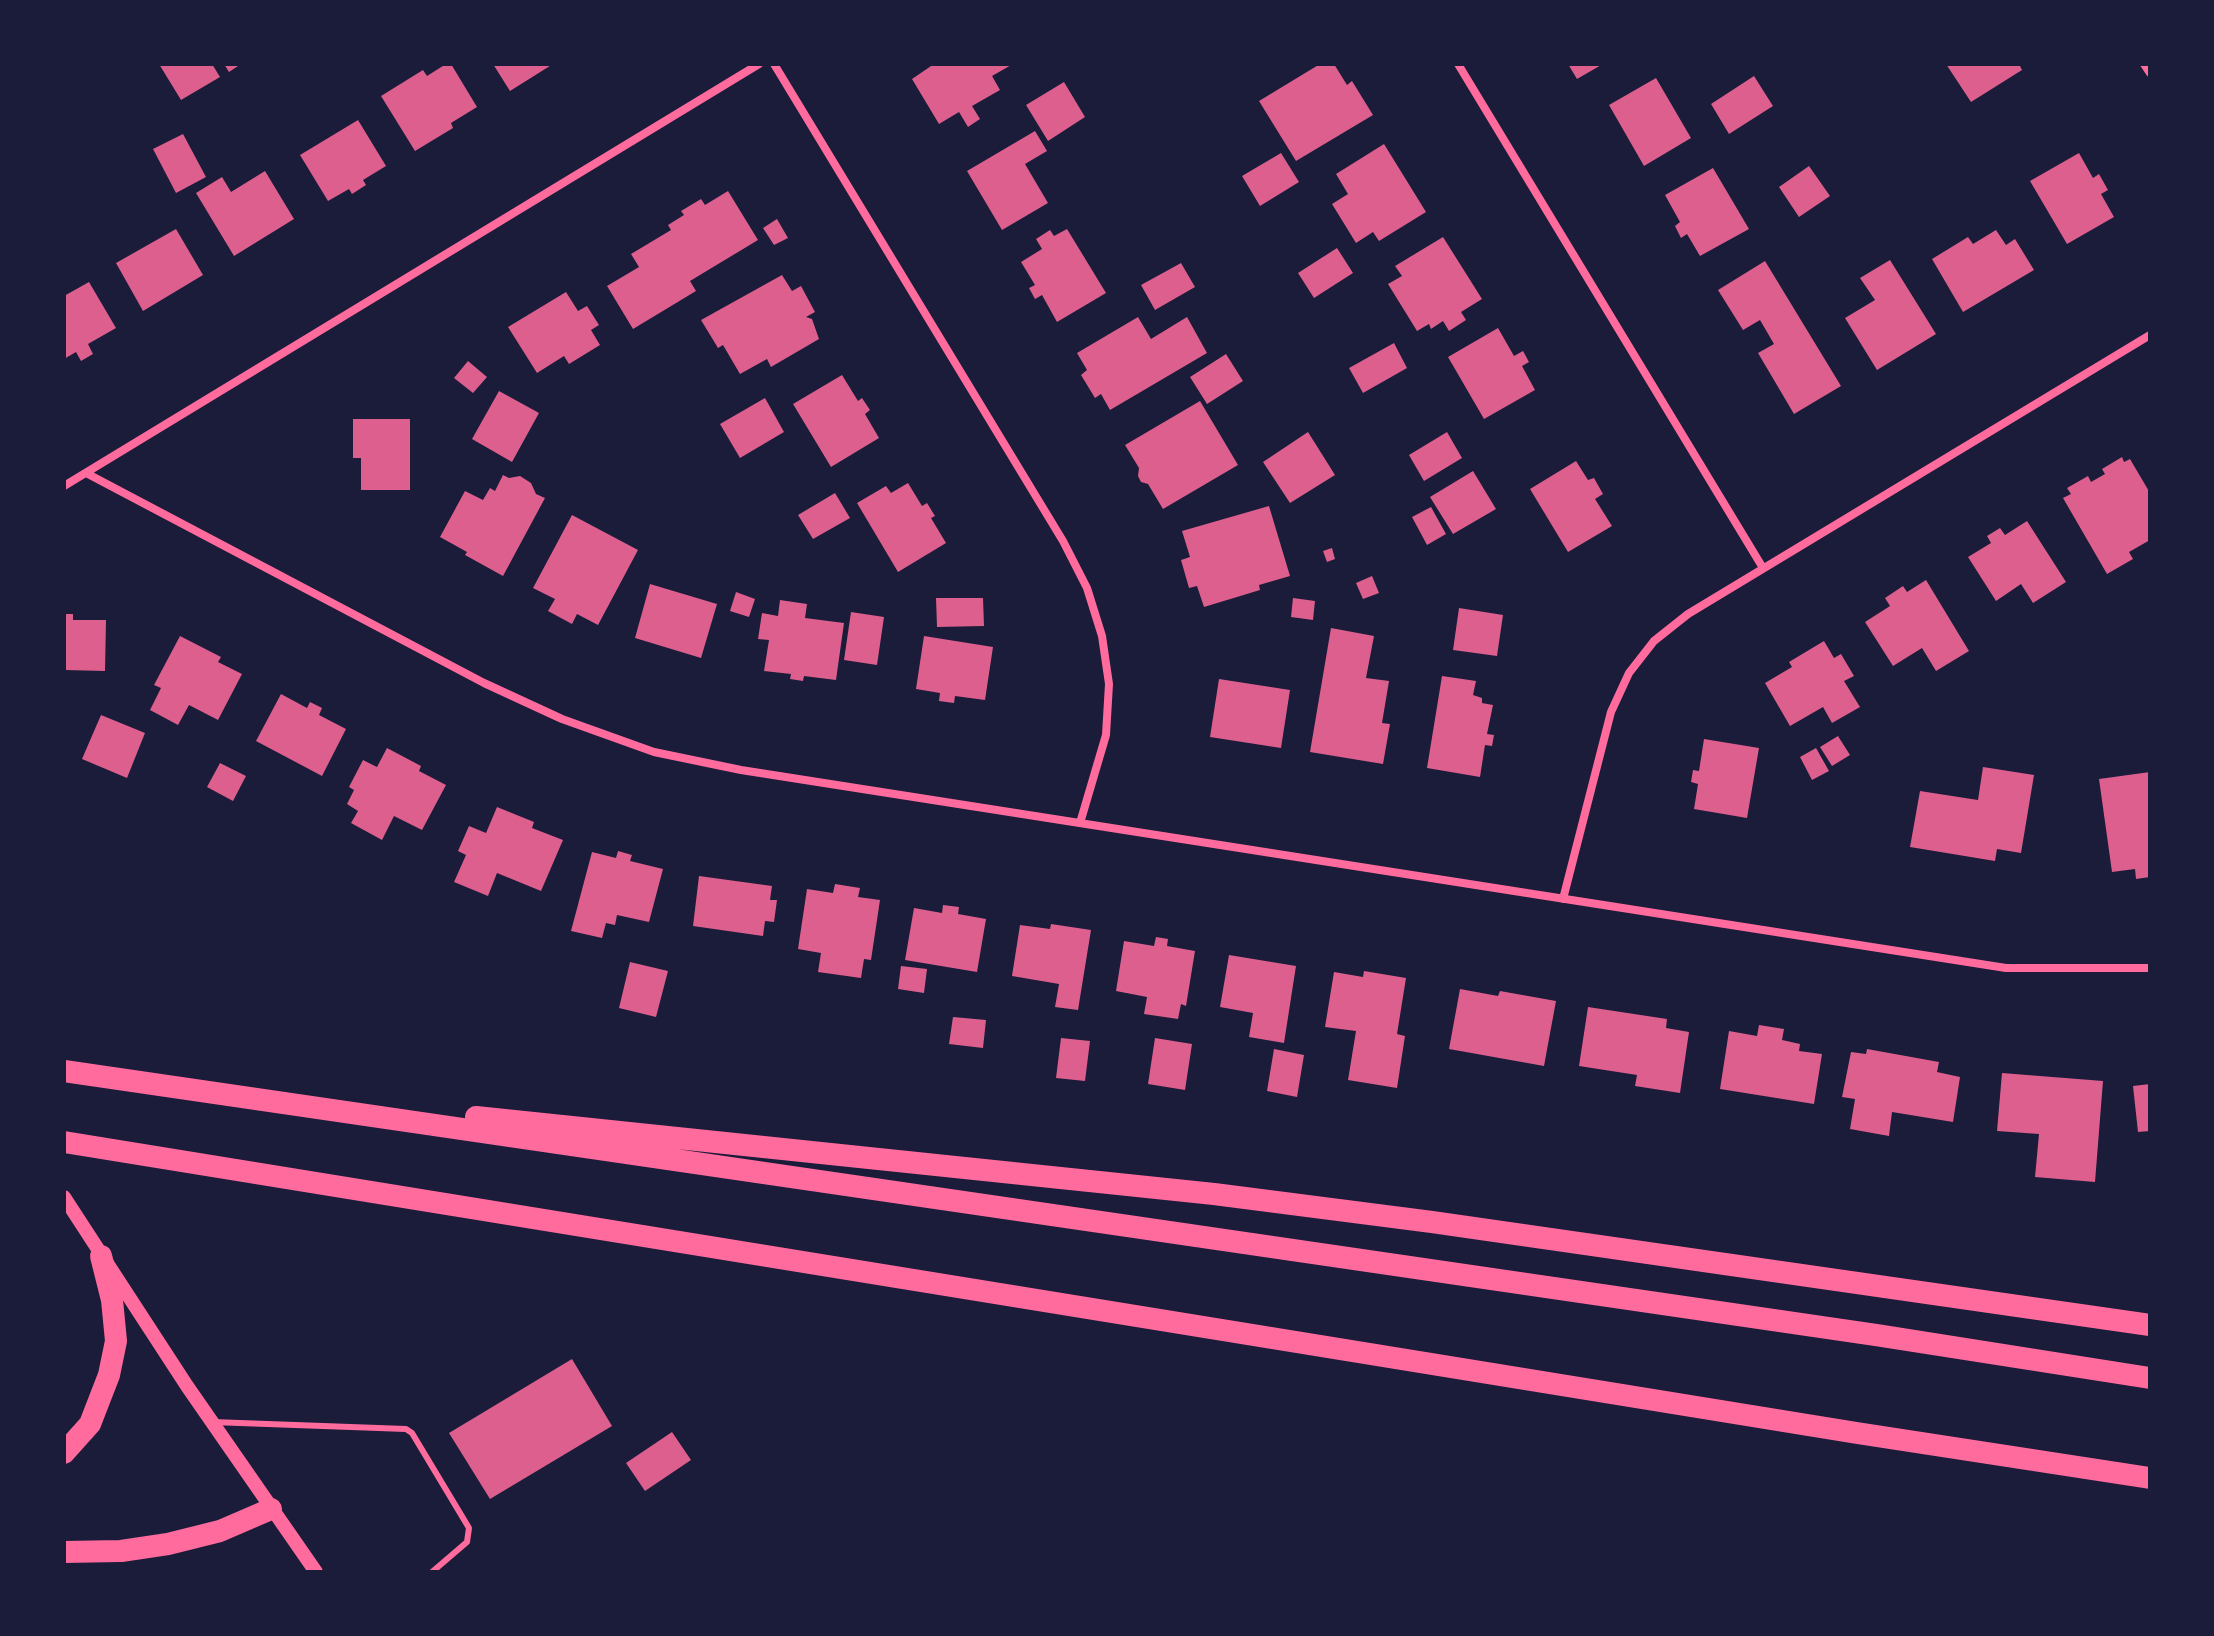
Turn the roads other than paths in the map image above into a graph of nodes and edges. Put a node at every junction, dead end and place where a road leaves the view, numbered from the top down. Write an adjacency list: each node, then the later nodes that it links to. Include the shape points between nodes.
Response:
1 (759, 64): 7 (street)
2 (774, 64): 10 (street, via 1087,588 1109,684 1106,735)
3 (1458, 64): 9 (street)
4 (2144, 64): 5 (street)
5 (2150, 73)
6 (2150, 335): 9 (street)
7 (86, 473): 8 (street); 10 (street, via 484,683 562,719 654,752)
8 (64, 486)
9 (1763, 568): 11 (street, via 1688,614 1654,641 1629,673 1611,712)
10 (1080, 823): 11 (street)
11 (1563, 899): 12 (street, via 2006,968)
12 (2150, 968)
13 (64, 1071): 14 (highway)
14 (131, 1081): 20 (highway, via 1214,1194); 21 (highway)
15 (64, 1142): 17 (highway)
16 (64, 1153): 17 (highway)
17 (187, 1161): 24 (highway)
18 (64, 1197): 19 (street)
19 (101, 1256): 22 (street); 23 (highway, via 116,1341 90,1424)
20 (2150, 1325)
21 (2150, 1378)
22 (211, 1422): 25 (street); 28 (lane, via 412,1433 469,1528 467,1542)
23 (64, 1453)
24 (2150, 1478)
25 (271, 1509): 26 (highway, via 220,1531 168,1544); 27 (street)
26 (64, 1552)
27 (316, 1572)
28 (432, 1572)

